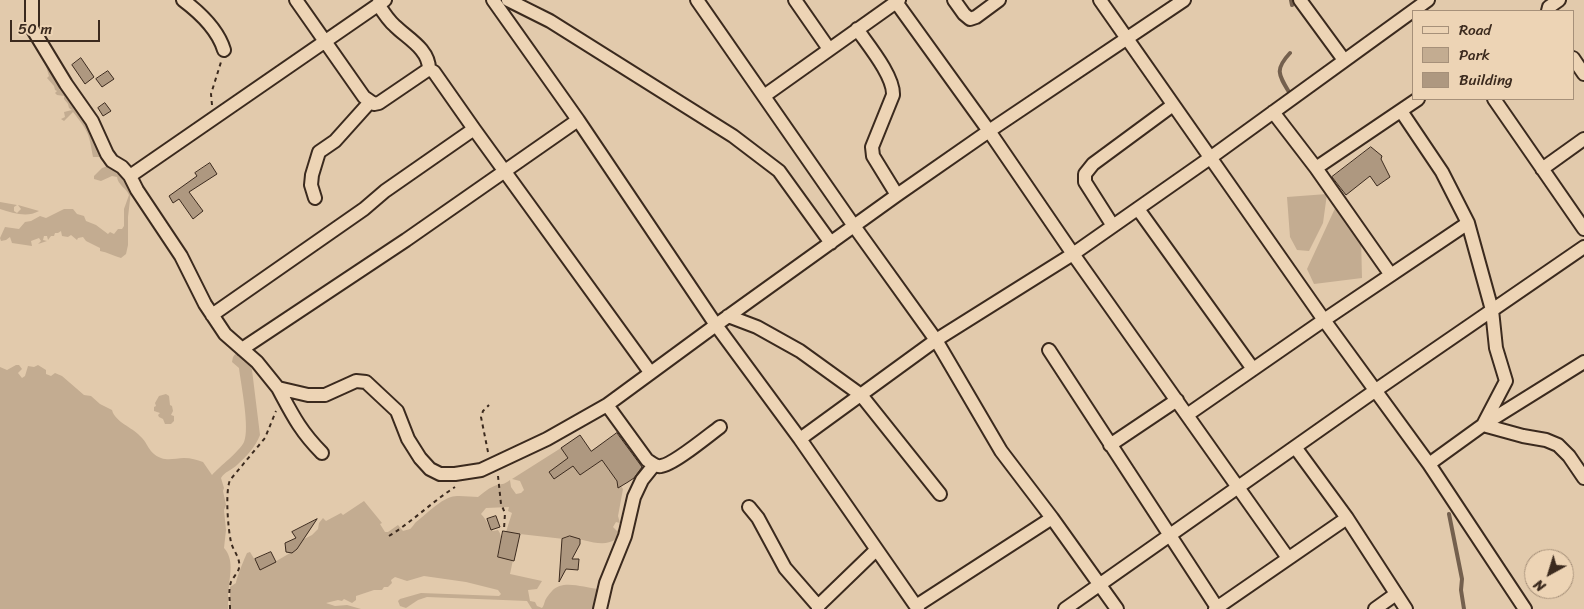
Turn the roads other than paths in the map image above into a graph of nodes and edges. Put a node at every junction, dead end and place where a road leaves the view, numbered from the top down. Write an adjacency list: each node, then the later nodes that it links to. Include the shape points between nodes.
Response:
1 (32, 0): 42 (street, via 32,28 92,121 107,154)
2 (183, 0): 22 (street, via 207,22)
3 (296, 0): 20 (street)
4 (493, 0): 34 (street)
5 (508, 0): 50 (street, via 550,21 733,136 779,171)
6 (697, 0): 27 (street)
7 (795, 0): 21 (street)
8 (954, 0): 9 (street, via 970,19)
9 (999, 0)
10 (1100, 0): 19 (street)
11 (1184, 0): 19 (street)
12 (1300, 0): 24 (street)
13 (1559, 0): 16 (street)
14 (897, 1): 18 (street); 36 (street)
15 (382, 2): 20 (street); 25 (street, via 396,27 427,57)
16 (1548, 10)
17 (1412, 14): 24 (street)
18 (857, 29): 21 (street); 43 (street, via 893,87 872,147 873,156)
19 (1126, 38): 31 (street); 36 (street)
20 (327, 41): 30 (street); 42 (street)
21 (829, 48): 27 (street)
22 (224, 50)
23 (1574, 59): 26 (street)
24 (1344, 60): 33 (street)
25 (429, 68): 30 (street, via 379,103); 35 (street)
26 (1584, 74)
27 (764, 96): 47 (street)
28 (1417, 100): 32 (street)
29 (1495, 100): 40 (street)
30 (370, 102): 44 (street, via 335,141 319,152 311,185)
31 (1173, 105): 38 (street); 48 (street, via 1092,164 1085,174 1084,182)
32 (1401, 111): 39 (street); 46 (street, via 1442,172)
33 (1274, 112): 38 (street); 39 (street)
34 (578, 120): 41 (street); 58 (street)
35 (474, 129): 41 (street); 55 (street)
36 (989, 131): 43 (street); 52 (street)
37 (1584, 138): 40 (street)
38 (1210, 158): 45 (street); 57 (street)
39 (1316, 168): 53 (street)
40 (1542, 169): 49 (street)
41 (504, 171): 60 (street); 64 (street)
42 (130, 176): 55 (street, via 181,256)
43 (897, 195): 47 (street)
44 (315, 198)
45 (1138, 209): 48 (street); 63 (street)
46 (1468, 223): 53 (street); 54 (street)
47 (854, 226): 50 (street); 59 (street)
48 (1113, 226): 52 (street)
49 (1584, 229)
50 (831, 243): 56 (street)
51 (1584, 247): 54 (street)
52 (1073, 254): 59 (street); 68 (street)
53 (1391, 275): 57 (street)
54 (1492, 310): 66 (street); 71 (street, via 1496,348 1506,381)
55 (212, 315): 60 (street, via 225,334)
56 (728, 316): 58 (street); 67 (street, via 800,351)
57 (1324, 320): 63 (street); 66 (street)
58 (716, 324): 64 (street); 73 (street)
59 (936, 340): 67 (street); 83 (street, via 1001,451)
60 (242, 349): 65 (street)
61 (1049, 350): 74 (street)
62 (1584, 362): 71 (street)
63 (1253, 369): 70 (street)
64 (650, 372): 69 (street)
65 (280, 390): 69 (street, via 325,395 356,381 366,382 397,411 420,458 440,474 487,467 548,439); 76 (street, via 302,432)
66 (1376, 390): 75 (street); 77 (street)
67 (861, 394): 73 (street); 81 (street)
68 (1177, 400): 70 (street); 74 (street)
69 (607, 405): 78 (street)
70 (1187, 415): 80 (street)
71 (1483, 425): 77 (street); 79 (street, via 1558,445)
72 (720, 427): 78 (street, via 671,462)
73 (800, 440): 86 (street)
74 (1110, 445): 85 (street)
75 (1296, 447): 80 (street); 84 (street)
76 (322, 453)
77 (1429, 464): 98 (street)
78 (654, 465): 93 (street, via 634,497 625,536 606,583)
79 (1584, 478)
80 (1239, 488): 85 (street); 87 (street)
81 (940, 494)
82 (749, 507): 90 (street, via 785,568)
83 (1052, 518): 88 (street); 91 (street)
84 (1347, 518): 87 (street); 89 (street)
85 (1170, 536): 88 (street); 92 (street)
86 (876, 550): 90 (street); 91 (street)
87 (1288, 558): 92 (street)
88 (1100, 586): 94 (street); 95 (street)
89 (1396, 594): 96 (street); 97 (street)
90 (818, 607)
91 (917, 608)
92 (1217, 608)
93 (600, 609)
94 (1065, 609)
95 (1117, 609)
96 (1375, 609)
97 (1406, 609)
98 (1525, 609)

